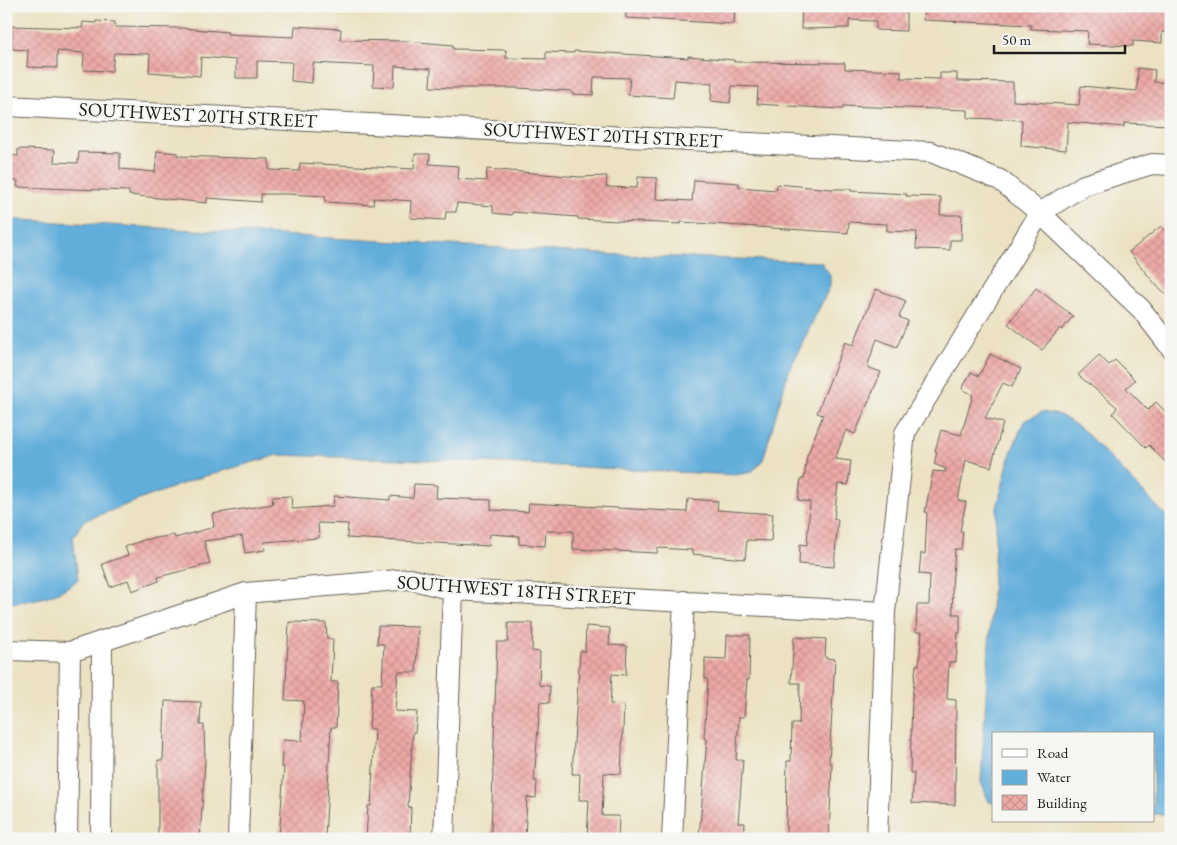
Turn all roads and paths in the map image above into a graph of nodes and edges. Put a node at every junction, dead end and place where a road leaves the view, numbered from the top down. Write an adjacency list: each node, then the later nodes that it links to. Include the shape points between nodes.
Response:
1 (6, 106): 3 (street, SOUTHWEST 20TH STREET, via 931,152 1000,180)
2 (1171, 164): 3 (street, via 1152,164 1084,185)
3 (1040, 213): 4 (street, SOUTHWEST 20TH STREET, via 1141,309); 8 (street, via 905,433)
4 (1171, 348)
5 (453, 590): 6 (street, SOUTHWEST 18TH STREET, via 410,579); 7 (street, SOUTHWEST 18TH STREET); 15 (street)
6 (246, 593): 9 (street, SOUTHWEST 18TH STREET); 14 (street)
7 (684, 601): 8 (street, SOUTHWEST 18TH STREET); 16 (street)
8 (885, 612): 17 (street)
9 (102, 641): 11 (street, SOUTHWEST 18TH STREET); 13 (street)
10 (6, 650): 11 (street, SOUTHWEST 18TH STREET)
11 (70, 652): 12 (street)
12 (67, 839)
13 (101, 839)
14 (238, 839)
15 (444, 839)
16 (672, 839)
17 (878, 839)

